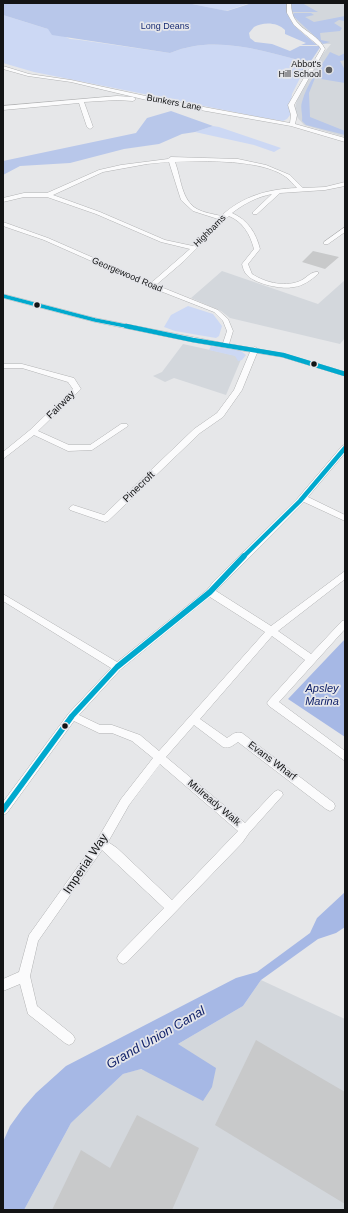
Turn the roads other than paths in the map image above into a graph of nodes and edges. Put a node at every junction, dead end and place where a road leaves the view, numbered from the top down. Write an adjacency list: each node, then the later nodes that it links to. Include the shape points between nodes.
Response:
1 (289, 3): 9 (street, via 289,13 296,24 323,49 291,106 294,115)
2 (3, 67): 3 (street, Bunkers Lane, via 28,75)
3 (92, 86): 4 (street); 5 (street, Bunkers Lane)
4 (117, 98): 5 (street); 6 (street)
5 (155, 100): 8 (street, Bunkers Lane)
6 (82, 101): 7 (street); 10 (street)
7 (3, 108)
8 (243, 116): 9 (street, Bunkers Lane); 12 (street, via 238,120 292,130)
9 (292, 125): 11 (street, Bunkers Lane)
10 (90, 127)
11 (345, 140)
12 (345, 145)
13 (171, 159): 15 (street, via 214,159 264,166 293,178); 17 (street, via 101,171); 21 (street, via 183,199 194,210)
14 (345, 184): 15 (street, Highbarns)
15 (302, 190): 16 (street, Highbarns)
16 (278, 192): 19 (street, Highbarns, via 263,194 239,204); 20 (street)
17 (47, 195): 18 (street, via 25,195); 25 (street, via 98,213 163,241)
18 (3, 200)
19 (228, 213): 21 (street, Highbarns); 26 (street, via 245,222 255,241 257,249 245,264 251,276 283,287 304,282)
20 (255, 213)
21 (222, 218): 25 (street, Highbarns)
22 (3, 224): 27 (street, Georgewood Road, via 46,239)
23 (345, 228): 24 (street)
24 (326, 243)
25 (194, 248): 27 (street, Highbarns)
26 (316, 273)
27 (152, 286): 29 (street, Georgewood Road, via 216,311 226,320 230,331)
28 (3, 296): 29 (street, via 96,320 193,340)
29 (226, 344): 30 (street)
30 (255, 349): 32 (street); 38 (street, Pinecroft, via 238,390 220,415 197,431 105,519)
31 (4, 364): 34 (street, Fairway, via 22,366 71,380 77,389)
32 (345, 374)
33 (124, 426): 34 (street, via 92,447 68,448)
34 (33, 432): 36 (street, Fairway)
35 (345, 448): 37 (street)
36 (3, 456)
37 (304, 498): 39 (street); 41 (street)
38 (73, 508)
39 (345, 518)
40 (345, 574): 44 (street)
41 (210, 592): 44 (street); 46 (street)
42 (3, 597): 46 (street)
43 (345, 623): 45 (street)
44 (271, 631): 45 (street); 48 (street)
45 (312, 660): 49 (street, via 272,703)
46 (117, 667): 47 (street)
47 (72, 716): 50 (street, Mulready Walk, via 99,728 112,729 136,738); 53 (street)
48 (193, 719): 50 (street); 52 (street, Evans Wharf, via 227,744 238,736)
49 (345, 757)
50 (159, 758): 54 (street, Mulready Walk); 55 (street, Imperial Way, via 125,802)
51 (278, 795): 54 (street)
52 (330, 806)
53 (3, 810)
54 (245, 830): 56 (street, Mulready Walk)
55 (101, 843): 56 (street); 58 (street, Imperial Way, via 34,939)
56 (172, 908): 57 (street, Mulready Walk)
57 (123, 958)
58 (24, 976): 59 (street); 60 (street, via 32,1010)
59 (3, 985)
60 (69, 1039)

